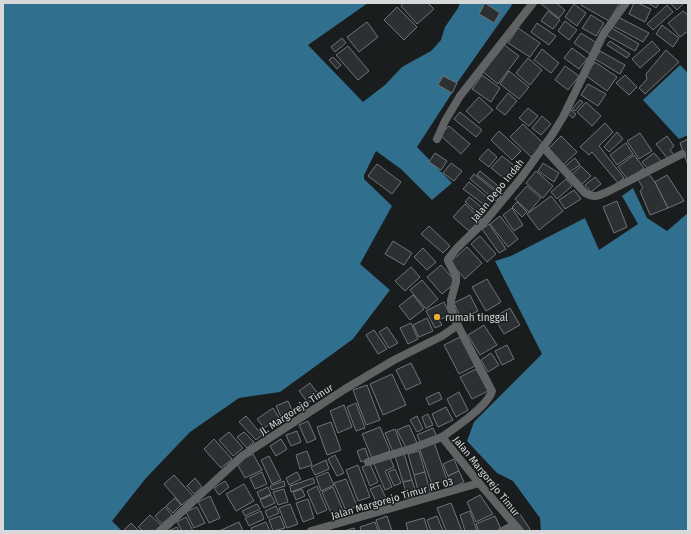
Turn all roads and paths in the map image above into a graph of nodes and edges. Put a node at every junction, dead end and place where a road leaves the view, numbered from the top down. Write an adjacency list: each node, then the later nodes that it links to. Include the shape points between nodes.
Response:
1 (533, 3): 3 (street, via 460,96)
2 (626, 3): 4 (street, Jalan Depo Indah, via 604,33 563,117)
3 (437, 139)
4 (543, 147): 5 (street, via 591,197 607,192); 6 (street, Jalan Depo Indah, via 487,219 448,259 456,276 451,300)
5 (682, 154)
6 (458, 325): 7 (street, Jalan Depo Indah); 12 (street, Jl. Margorejo Timur, via 345,389 233,463)
7 (492, 391): 8 (street, Jalan Margorejo Timur, via 483,404)
8 (442, 437): 9 (street); 10 (street, Jalan Margorejo Timur)
9 (368, 462)
10 (479, 483): 11 (street, Jalan Margorejo Timur); 13 (street, Jalan Margorejo Timur RT 03)
11 (517, 528): 14 (street, Jalan Margorejo Timur)
12 (161, 531)
13 (311, 531)
14 (502, 531)

